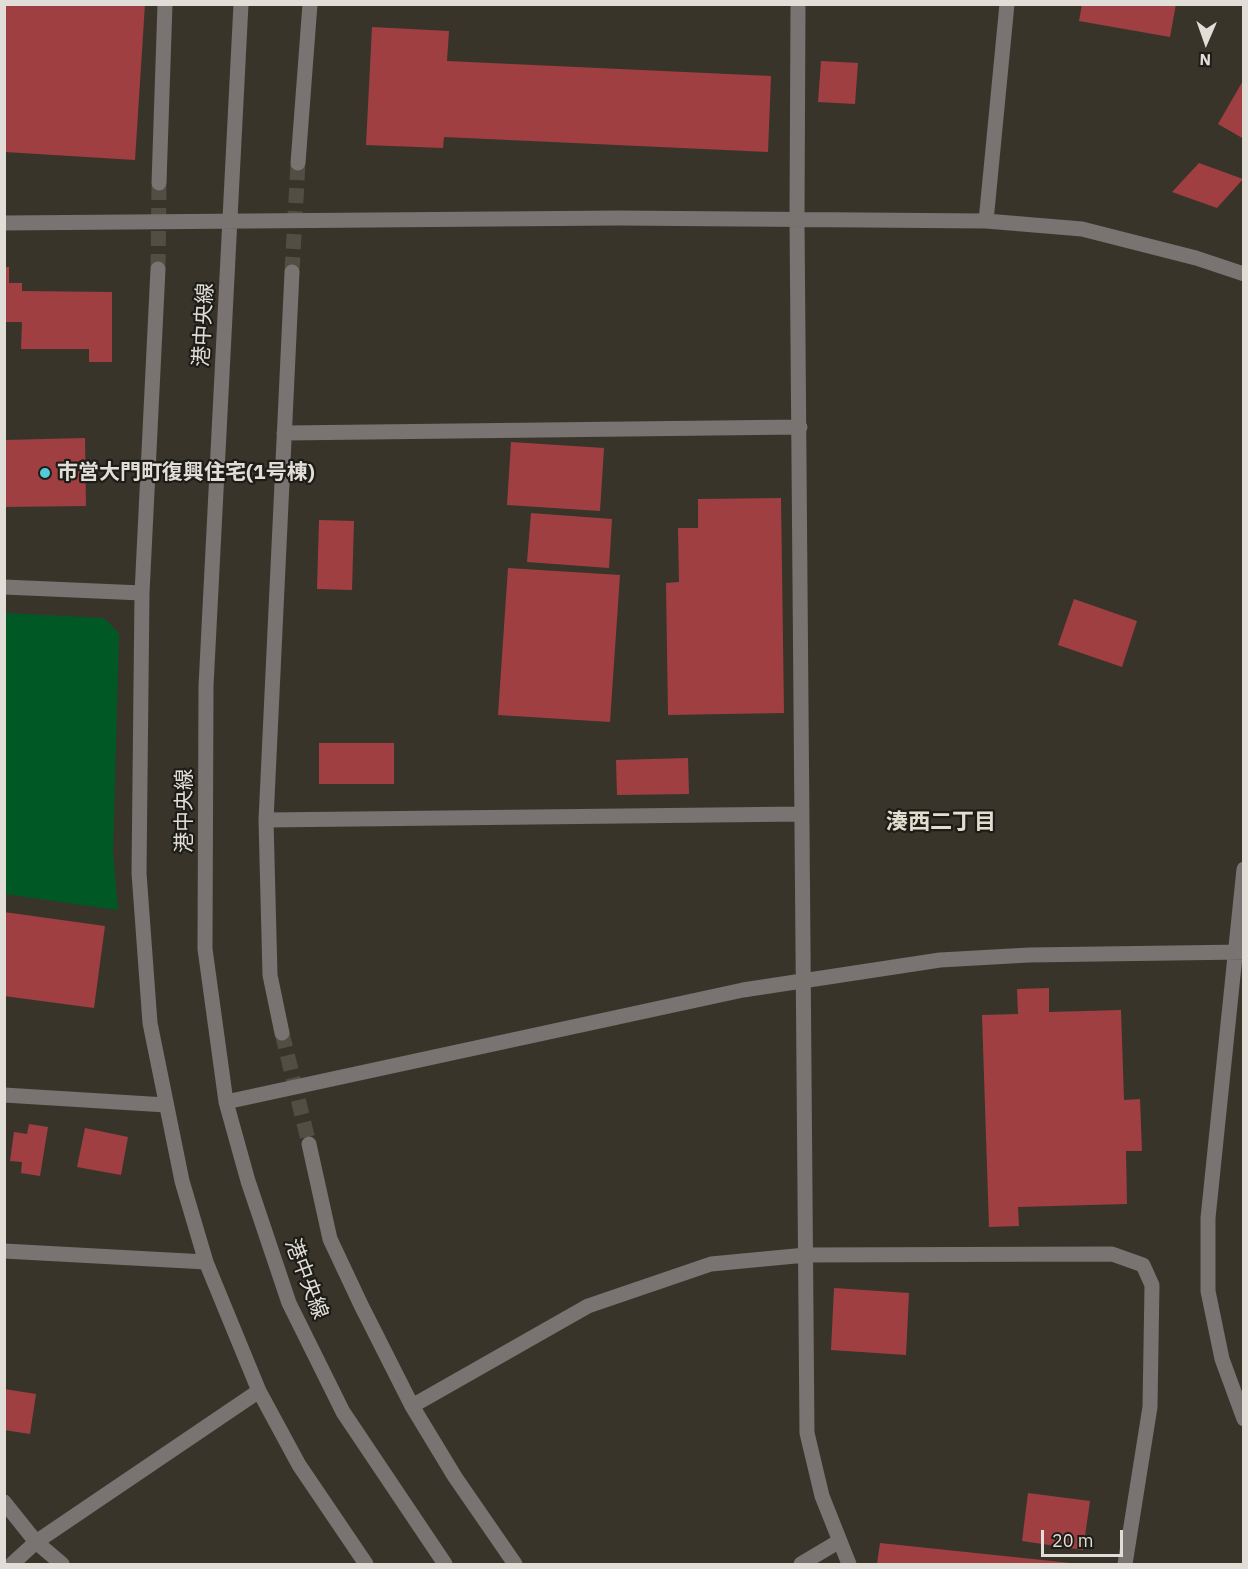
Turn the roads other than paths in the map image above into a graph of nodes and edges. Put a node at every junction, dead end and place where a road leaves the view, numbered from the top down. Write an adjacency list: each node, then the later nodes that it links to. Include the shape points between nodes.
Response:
1 (165, 4): 7 (street)
2 (241, 4): 9 (street, 港中央線)
3 (310, 4): 6 (street)
4 (798, 4): 8 (street)
5 (1007, 4): 10 (street)
6 (298, 163)
7 (159, 183)
8 (797, 219): 9 (street); 10 (street); 15 (street)
9 (230, 220): 11 (street); 26 (street, 港中央線, via 206,686 205,949)
10 (986, 221): 14 (street, via 1082,229)
11 (4, 223)
12 (158, 269): 18 (street)
13 (292, 272): 16 (street)
14 (1244, 274)
15 (800, 427): 16 (street); 19 (street)
16 (284, 433): 20 (street)
17 (4, 587): 18 (street)
18 (142, 593): 27 (street, via 139,873 150,1023)
19 (802, 814): 20 (street); 23 (street)
20 (266, 820): 24 (street, via 270,975)
21 (1244, 869): 22 (street)
22 (1239, 952): 23 (street, via 940,960); 34 (street, via 1208,1218 1208,1291 1222,1359)
23 (803, 983): 26 (street, via 743,990); 30 (street)
24 (282, 1033)
25 (4, 1095): 27 (street)
26 (226, 1102): 41 (street, 港中央線, via 289,1303 343,1412)
27 (166, 1105): 31 (street, via 182,1181)
28 (309, 1144): 33 (street, via 330,1239)
29 (4, 1251): 31 (street)
30 (806, 1255): 33 (street, via 711,1264 588,1306); 37 (street, via 807,1433); 45 (street, via 1112,1254 1143,1265 1152,1285 1150,1407)
31 (206, 1262): 32 (street)
32 (259, 1391): 36 (street); 40 (street, via 298,1465)
33 (412, 1406): 42 (street)
34 (1244, 1419)
35 (4, 1502): 36 (street)
36 (36, 1542): 38 (street); 39 (street)
37 (838, 1542): 43 (street); 44 (street)
38 (12, 1564)
39 (62, 1564)
40 (366, 1564)
41 (445, 1564)
42 (515, 1564)
43 (801, 1564)
44 (849, 1564)
45 (1125, 1564)

